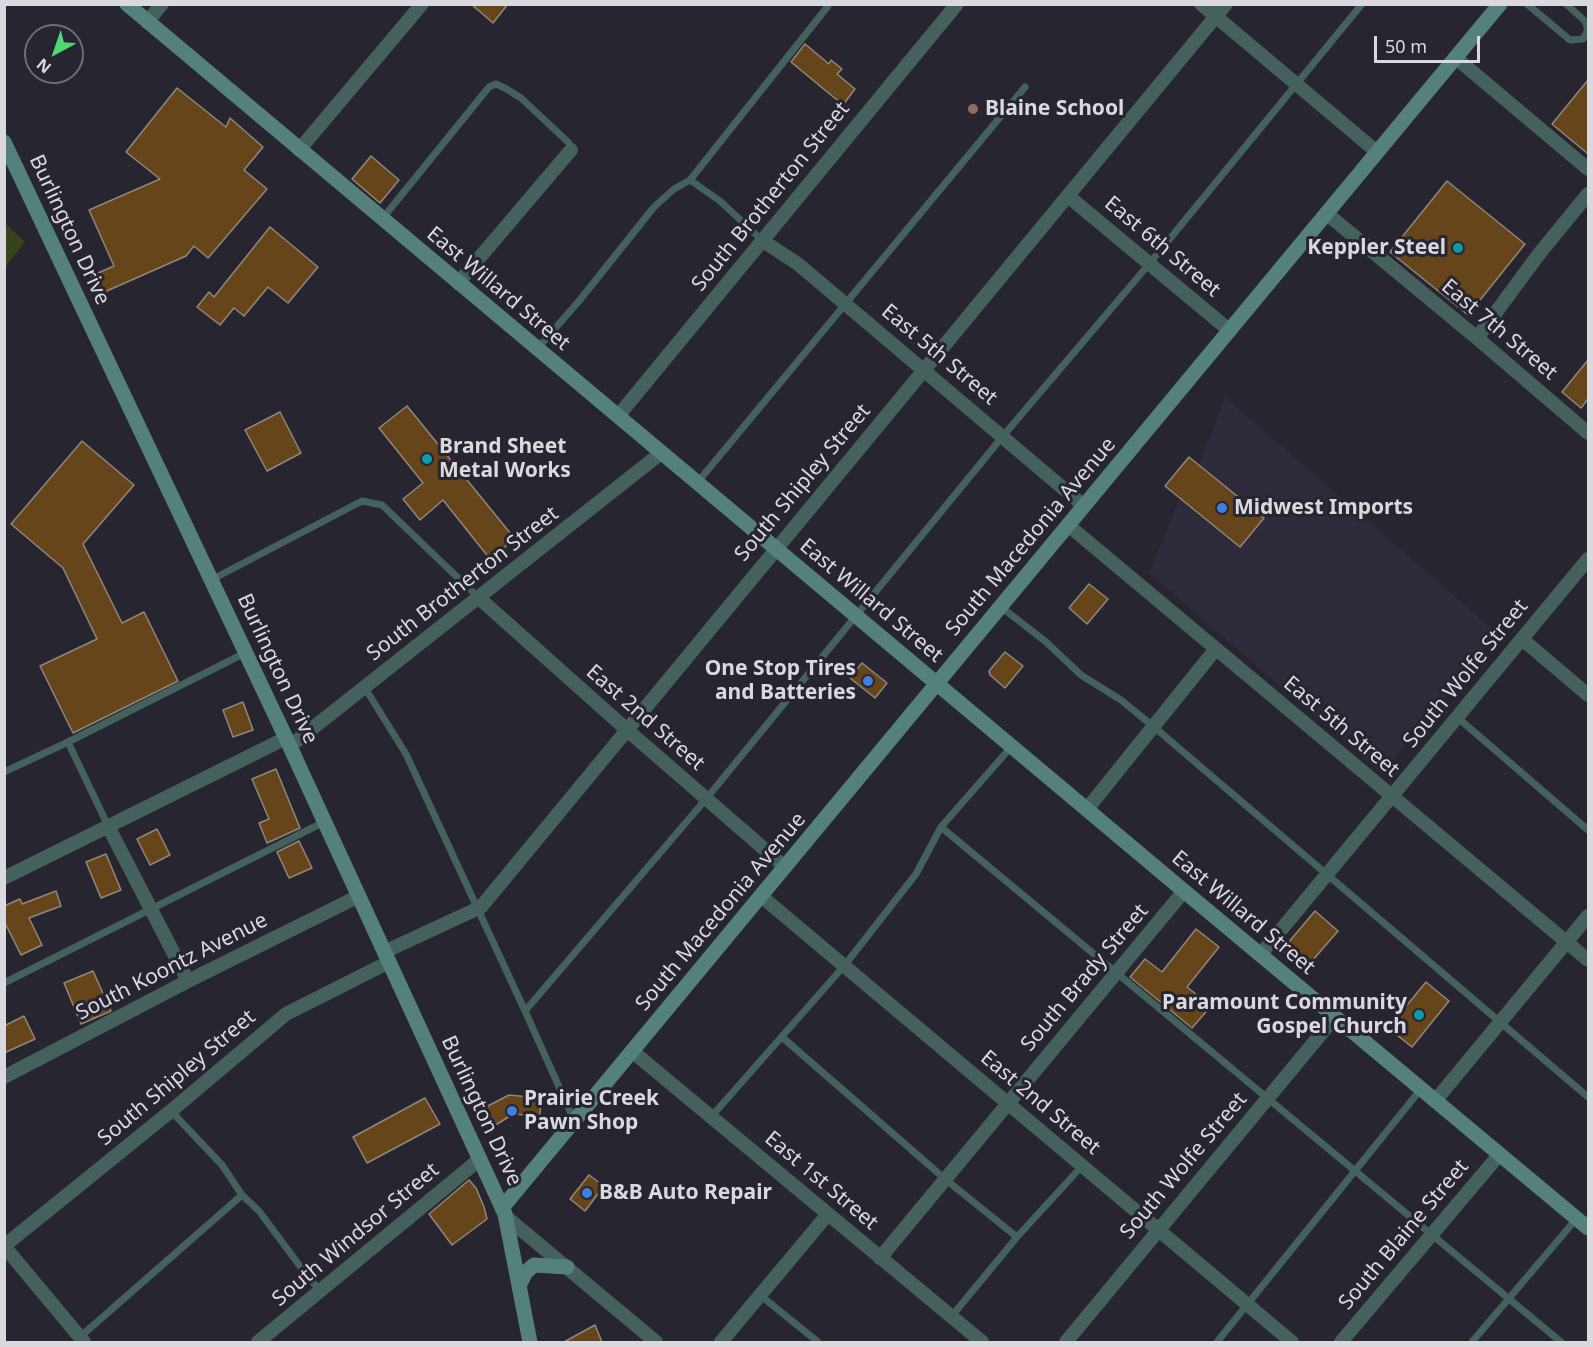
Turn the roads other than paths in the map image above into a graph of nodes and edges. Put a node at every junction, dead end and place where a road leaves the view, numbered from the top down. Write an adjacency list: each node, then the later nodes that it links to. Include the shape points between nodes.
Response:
1 (127, 4): 13 (street, East Willard Street)
2 (162, 4): 13 (street)
3 (422, 4): 18 (street)
4 (957, 4): 27 (street, South Brotherton Street)
5 (1201, 4): 12 (street)
6 (1226, 4): 12 (street, South Shipley Street)
7 (1362, 4): 15 (lane)
8 (1500, 4): 14 (street, South Macedonia Avenue)
9 (1527, 4): 10 (lane, via 1570,40 1583,39 1588,30 1585,21)
10 (1566, 4)
11 (828, 6): 22 (lane)
12 (1216, 17): 15 (street); 24 (street, South Shipley Street)
13 (147, 22): 18 (street, East Willard Street)
14 (1456, 58): 20 (street, South Macedonia Avenue); 21 (street)
15 (1296, 85): 20 (street); 28 (lane)
16 (1026, 87): 30 (lane)
17 (4, 142): 44 (street, Burlington Drive)
18 (299, 150): 26 (street, East Willard Street)
19 (571, 150): 26 (lane, via 569,143 521,98 496,84 489,87); 29 (street)
20 (1377, 152): 25 (street, South Macedonia Avenue)
21 (1588, 169)
22 (690, 180): 27 (lane, via 720,201); 33 (lane, via 654,207)
23 (1588, 194): 32 (street)
24 (1068, 196): 28 (street, East 6th Street); 34 (street, South Shipley Street)
25 (1326, 213): 31 (street, South Macedonia Avenue); 32 (street, East 7th Street)
26 (382, 219): 29 (street, East Willard Street)
27 (763, 241): 30 (street, East 5th Street); 35 (street, South Brotherton Street)
28 (1150, 263): 31 (street, East 6th Street); 37 (lane)
29 (458, 283): 33 (street, East Willard Street)
30 (846, 304): 34 (street, East 5th Street); 39 (lane)
31 (1229, 330): 40 (street, South Macedonia Avenue)
32 (1477, 338): 36 (street, East 7th Street)
33 (537, 349): 35 (street, East Willard Street)
34 (924, 369): 37 (street, East 5th Street); 42 (street, South Shipley Street)
35 (618, 416): 38 (street, East Willard Street)
36 (1588, 433)
37 (1003, 436): 40 (street, East 5th Street); 47 (lane)
38 (661, 453): 39 (street, East Willard Street); 45 (street, South Brotherton Street)
39 (697, 483): 42 (street, East Willard Street)
40 (1084, 506): 41 (street, South Macedonia Avenue)
41 (1068, 525): 46 (street, South Macedonia Avenue); 49 (street, East 5th Street)
42 (776, 549): 47 (street, East Willard Street); 56 (street, South Shipley Street)
43 (1587, 564): 48 (street, South Wolfe Street)
44 (211, 580): 45 (lane, via 362,501 382,505); 50 (street, Burlington Drive)
45 (479, 598): 52 (street, South Brotherton Street); 56 (street, East 2nd Street)
46 (1001, 606): 51 (street, South Macedonia Avenue); 55 (lane, via 1081,675)
47 (856, 616): 51 (street, East Willard Street); 62 (lane)
48 (1522, 639): 53 (street); 54 (street, South Wolfe Street)
49 (1215, 650): 55 (street); 61 (street, East 5th Street)
50 (245, 652): 57 (lane); 58 (street, Burlington Drive)
51 (937, 683): 59 (street, East Willard Street); 68 (street, South Macedonia Avenue)
52 (365, 688): 58 (street, South Brotherton Street); 75 (lane, via 406,754)
53 (1588, 695)
54 (1458, 718): 61 (street, South Wolfe Street); 67 (lane)
55 (1154, 727): 63 (street); 69 (lane)
56 (626, 729): 62 (street, East 2nd Street); 75 (street, South Shipley Street)
57 (68, 742): 60 (lane); 66 (lane)
58 (288, 742): 64 (street, Burlington Drive); 66 (street, South Brotherton Street)
59 (1012, 747): 63 (street, East Willard Street); 65 (lane)
60 (4, 772)
61 (1393, 796): 69 (street, South Wolfe Street); 77 (street, East 5th Street)
62 (706, 799): 68 (street, East 2nd Street); 85 (lane)
63 (1087, 809): 71 (street, East Willard Street)
64 (325, 822): 72 (street, Burlington Drive); 74 (lane)
65 (941, 827): 81 (lane, via 916,874); 82 (lane)
66 (109, 828): 70 (street, South Brotherton Street); 74 (street)
67 (1588, 830)
68 (785, 867): 73 (street, South Macedonia Avenue)
69 (1328, 874): 78 (street, South Wolfe Street); 87 (lane)
70 (4, 878)
71 (1184, 891): 78 (street, East Willard Street); 82 (street, South Brady Street)
72 (359, 896): 79 (street, Burlington Drive); 83 (street, South Koontz Avenue)
73 (761, 896): 81 (street, East 2nd Street); 89 (street, South Macedonia Avenue)
74 (151, 909): 83 (street); 84 (lane)
75 (478, 910): 79 (street, South Shipley Street); 85 (lane)
76 (1588, 916): 77 (street)
77 (1567, 942): 80 (street, East 5th Street); 87 (street)
78 (1261, 954): 86 (street, East Willard Street)
79 (386, 957): 96 (street, South Shipley Street, via 286,1014); 100 (street, Burlington Drive)
80 (1588, 960)
81 (844, 966): 88 (lane); 95 (street, East 2nd Street)
82 (1117, 972): 93 (lane); 95 (street, South Brady Street)
83 (188, 981): 90 (street, South Koontz Avenue)
84 (4, 983)
85 (525, 1011): 98 (lane)
86 (1335, 1017): 91 (street, East Willard Street); 93 (street, South Wolfe Street)
87 (1500, 1023): 92 (lane); 94 (street)
88 (782, 1037): 97 (lane); 103 (lane)
89 (632, 1051): 97 (street, East 1st Street); 98 (street, South Macedonia Avenue)
90 (4, 1077)
91 (1421, 1089): 94 (street, East Willard Street); 102 (lane)
92 (1588, 1097)
93 (1268, 1098): 102 (lane); 108 (street, South Wolfe Street)
94 (1436, 1101): 99 (street, East Willard Street)
95 (1008, 1104): 101 (street, East 2nd Street); 103 (street, South Brady Street)
96 (171, 1111): 104 (lane, via 222,1165); 111 (street, South Shipley Street)
97 (711, 1117): 106 (street, East 1st Street)
98 (574, 1121): 105 (street, South Macedonia Avenue)
99 (1499, 1155): 107 (street, East Willard Street); 109 (street, South Blaine Street)
100 (480, 1159): 105 (street, Burlington Drive); 115 (street, South Windsor Street)
101 (1082, 1166): 108 (street, East 2nd Street); 110 (lane)
102 (1356, 1171): 109 (lane); 118 (lane)
103 (945, 1179): 110 (lane); 112 (street, South Brady Street)
104 (242, 1195): 115 (lane); 120 (lane)
105 (504, 1213): 113 (street); 114 (street, Burlington Drive)
106 (828, 1214): 112 (street, East 1st Street); 116 (street)
107 (1583, 1223): 117 (lane)
108 (1159, 1230): 118 (street, East 2nd Street); 127 (street, South Wolfe Street)
109 (1432, 1234): 117 (lane); 130 (street, South Blaine Street)
110 (1017, 1237): 119 (lane)
111 (5, 1246): 120 (street)
112 (880, 1258): 119 (street, East 1st Street)
113 (567, 1267): 114 (street, via 534,1265); 123 (street)
114 (519, 1286): 122 (street, Burlington Drive)
115 (322, 1292): 121 (street, South Windsor Street)
116 (760, 1295): 124 (street); 125 (lane)
117 (1509, 1299): 131 (lane); 132 (lane)
118 (1248, 1305): 128 (lane); 129 (street, East 2nd Street)
119 (951, 1317): 126 (street, East 1st Street)
120 (82, 1340)
121 (258, 1342)
122 (530, 1342)
123 (656, 1342)
124 (721, 1342)
125 (818, 1342)
126 (982, 1342)
127 (1066, 1342)
128 (1217, 1342)
129 (1292, 1342)
130 (1341, 1342)
131 (1472, 1342)
132 (1561, 1342)

